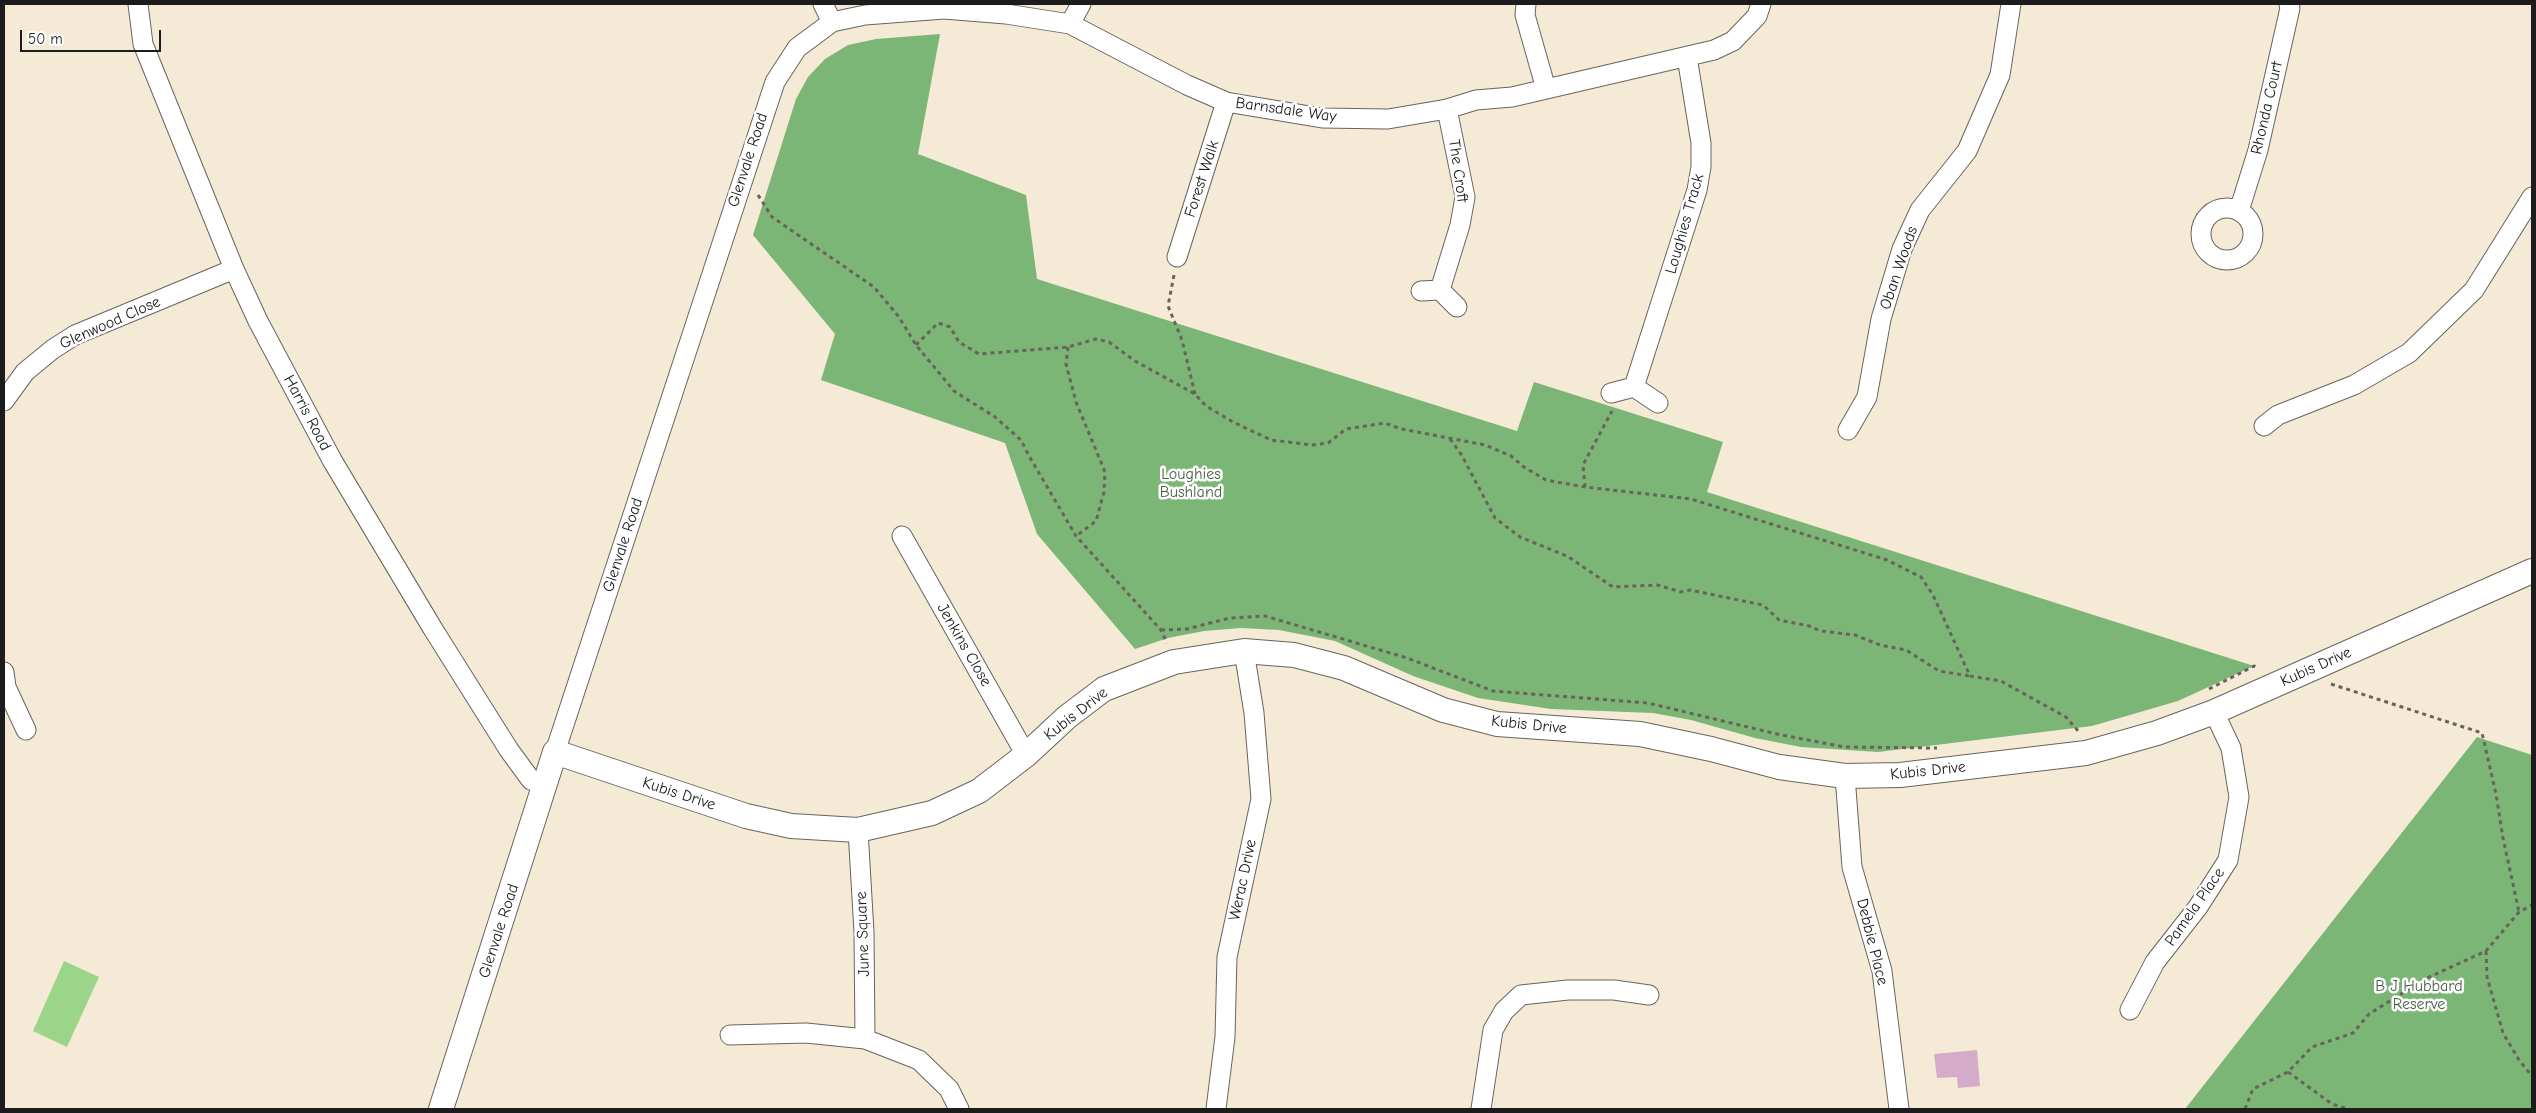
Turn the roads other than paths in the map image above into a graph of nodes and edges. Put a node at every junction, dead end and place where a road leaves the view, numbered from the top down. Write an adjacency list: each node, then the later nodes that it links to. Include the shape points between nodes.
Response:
1 (138, 4): 17 (street, Harris Road, via 144,44)
2 (823, 4): 8 (street)
3 (1081, 4): 9 (street)
4 (1526, 4): 11 (street, via 1525,15)
5 (1760, 4): 10 (street, Barnsdale Way, via 1757,16 1733,41)
6 (2011, 4): 26 (street, Oban Woods, via 2000,75 1967,151 1920,210 1902,249 1881,319 1867,397)
7 (2289, 4): 15 (street, Rhonda Court, via 2258,150)
8 (832, 22): 9 (street, Barnsdale Way, via 865,15 944,9); 33 (street, Glenvale Road, via 796,48 775,82)
9 (1070, 24): 12 (street, Barnsdale Way)
10 (1688, 57): 11 (street, Barnsdale Way); 21 (street, Loughies Track, via 1702,144 1701,167 1697,190)
11 (1546, 89): 13 (street, Barnsdale Way)
12 (1226, 102): 13 (street, Barnsdale Way, via 1322,118 1388,119); 16 (street, Forest Walk)
13 (1447, 108): 18 (street, The Croft, via 1465,197)
14 (2532, 197): 25 (street, via 2474,290 2409,353 2354,385 2278,415)
15 (2239, 211)
16 (1176, 262)
17 (234, 269): 23 (street, Glenwood Close, via 75,336 52,349 25,372); 36 (street, Harris Road, via 332,460 433,630 531,780)
18 (1440, 290): 19 (street); 20 (street)
19 (1421, 291)
20 (1457, 307)
21 (1634, 387): 22 (street); 24 (street)
22 (1611, 393)
23 (4, 401)
24 (1658, 403)
25 (2264, 426)
26 (1848, 430)
27 (902, 536): 34 (street, Jenkins Close)
28 (2532, 571): 31 (street, Kubis Drive, via 2290,679)
29 (1244, 652): 34 (street, Kubis Drive, via 1174,662 1104,688 1066,717); 35 (street, Kubis Drive, via 1294,655 1344,668 1443,710 1497,724 1640,734 1779,767); 44 (street, Werac Drive, via 1254,713 1261,799 1227,957 1225,1037)
30 (4, 672): 32 (street, via 6,687)
31 (2208, 702): 35 (street, Kubis Drive, via 2157,733 2085,739 1900,776); 39 (street, Pamela Place, via 2231,748 2239,797 2228,860 2198,907 2155,962)
32 (26, 730)
33 (555, 752): 36 (street, Glenvale Road); 37 (street, Kubis Drive, via 746,816 791,826)
34 (1026, 755): 37 (street, Kubis Drive, via 978,791 932,813)
35 (1845, 776): 46 (street, Debbie Place, via 1852,867 1882,971)
36 (545, 784): 42 (street, Glenvale Road)
37 (858, 830): 41 (street, June Square, via 864,932)
38 (1649, 995): 45 (street, via 1614,990 1568,990 1521,995 1504,1011 1492,1030)
39 (2130, 1010)
40 (730, 1035): 41 (street, via 806,1032)
41 (865, 1038): 43 (street, via 919,1060 949,1089)
42 (441, 1109)
43 (958, 1109)
44 (1216, 1109)
45 (1481, 1109)
46 (1899, 1109)

